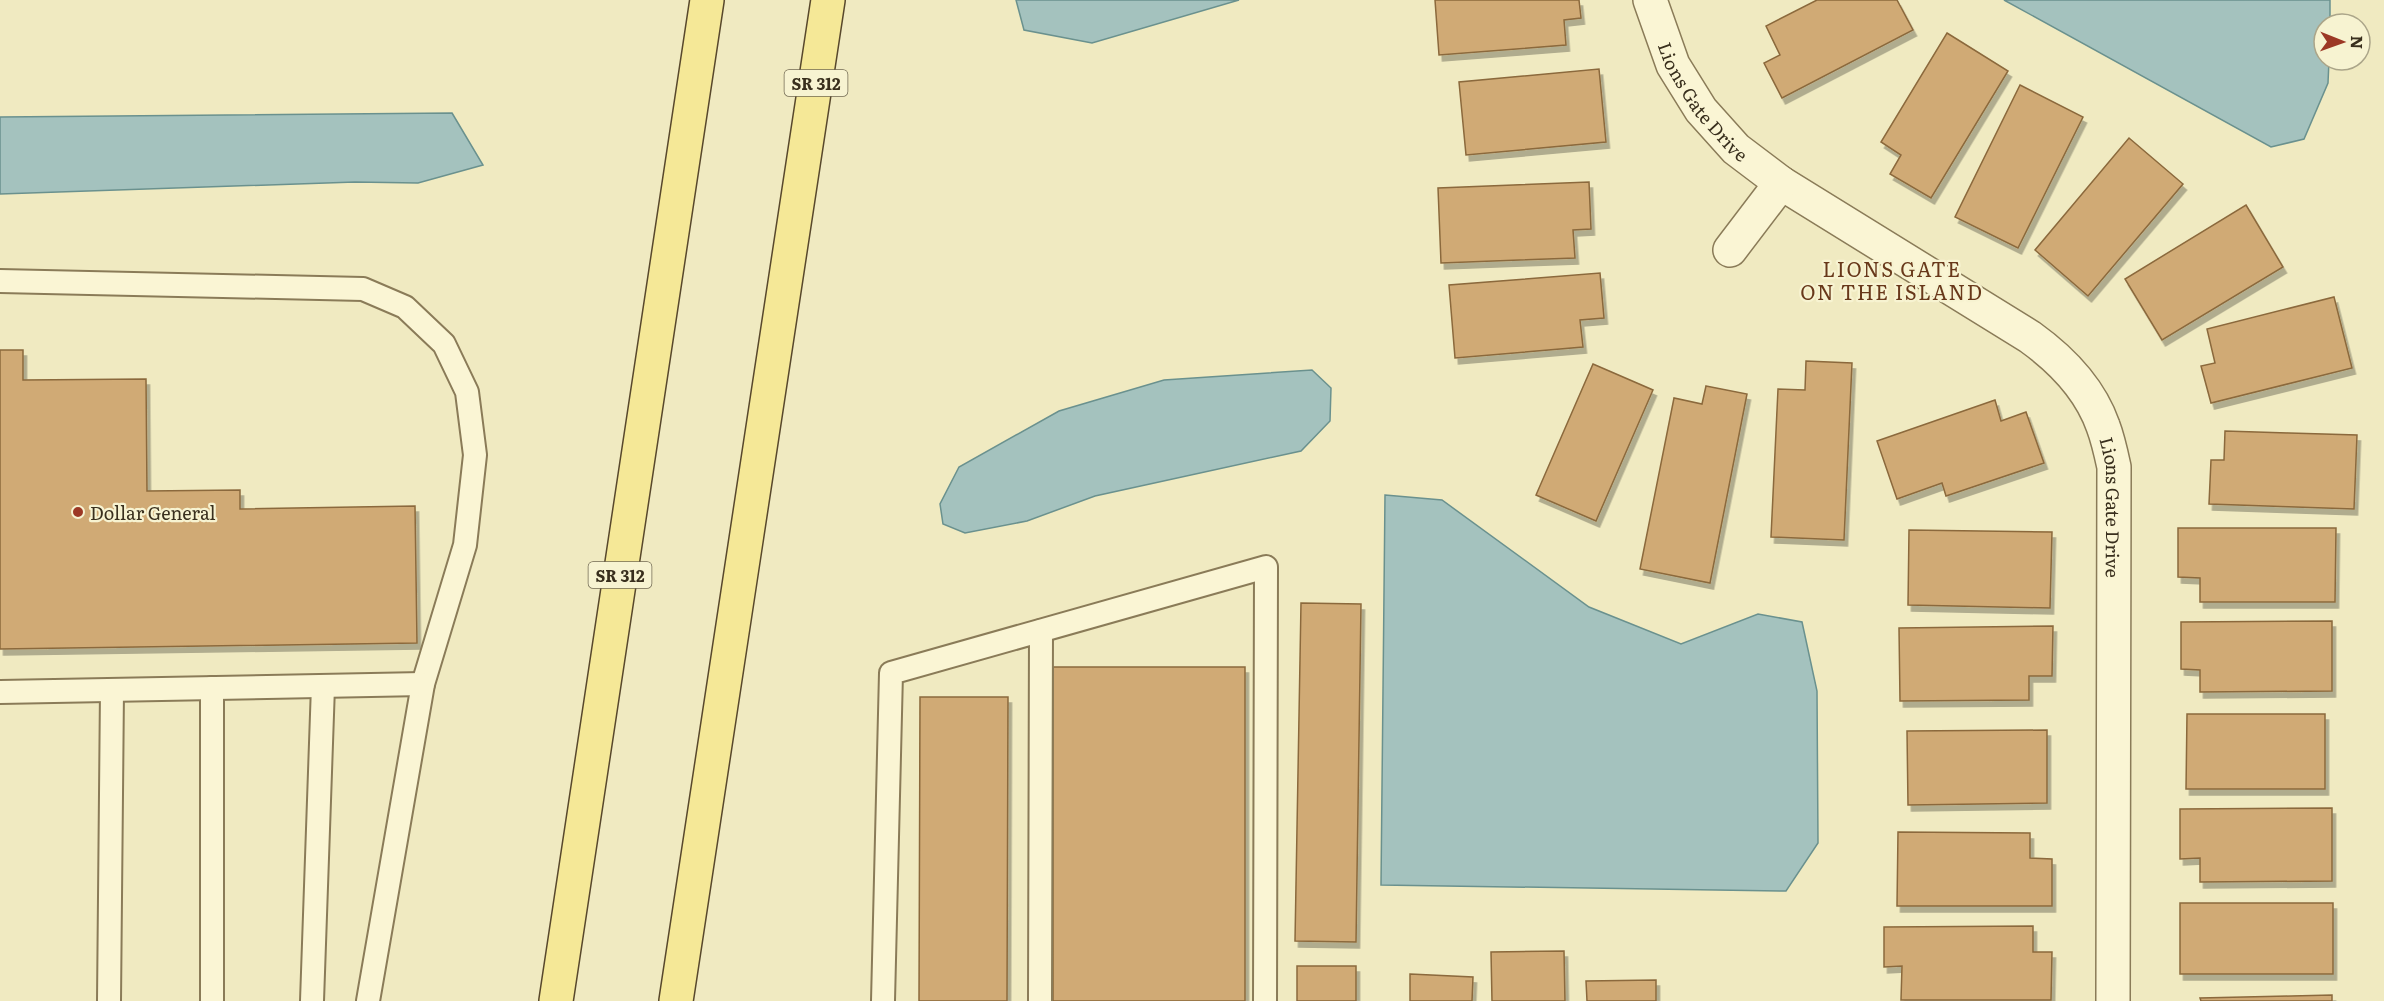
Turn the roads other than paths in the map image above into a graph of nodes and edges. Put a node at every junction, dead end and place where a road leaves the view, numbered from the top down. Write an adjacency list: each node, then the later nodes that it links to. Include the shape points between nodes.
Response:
1 (707, 0): 17 (main road, SR 312)
2 (828, 0): 18 (main road, SR 312)
3 (1650, 0): 4 (street, Lions Gate Drive, via 1673,65 1701,110 1736,149)
4 (1781, 183): 5 (street); 22 (street, Lions Gate Drive, via 2053,354 2082,385 2103,425 2114,467)
5 (1730, 250)
6 (0, 281): 8 (lane, via 363,289 405,307 444,344 467,392 475,455 465,545)
7 (1041, 631): 19 (lane, via 891,674); 20 (lane); 21 (lane, via 1266,567)
8 (423, 684): 9 (lane); 16 (lane)
9 (323, 686): 10 (lane); 15 (lane)
10 (212, 688): 11 (lane); 14 (lane)
11 (112, 690): 12 (lane); 13 (lane)
12 (0, 692)
13 (109, 1001)
14 (212, 1001)
15 (312, 1001)
16 (368, 1001)
17 (556, 1001)
18 (676, 1001)
19 (883, 1001)
20 (1040, 1001)
21 (1265, 1001)
22 (2113, 1001)

